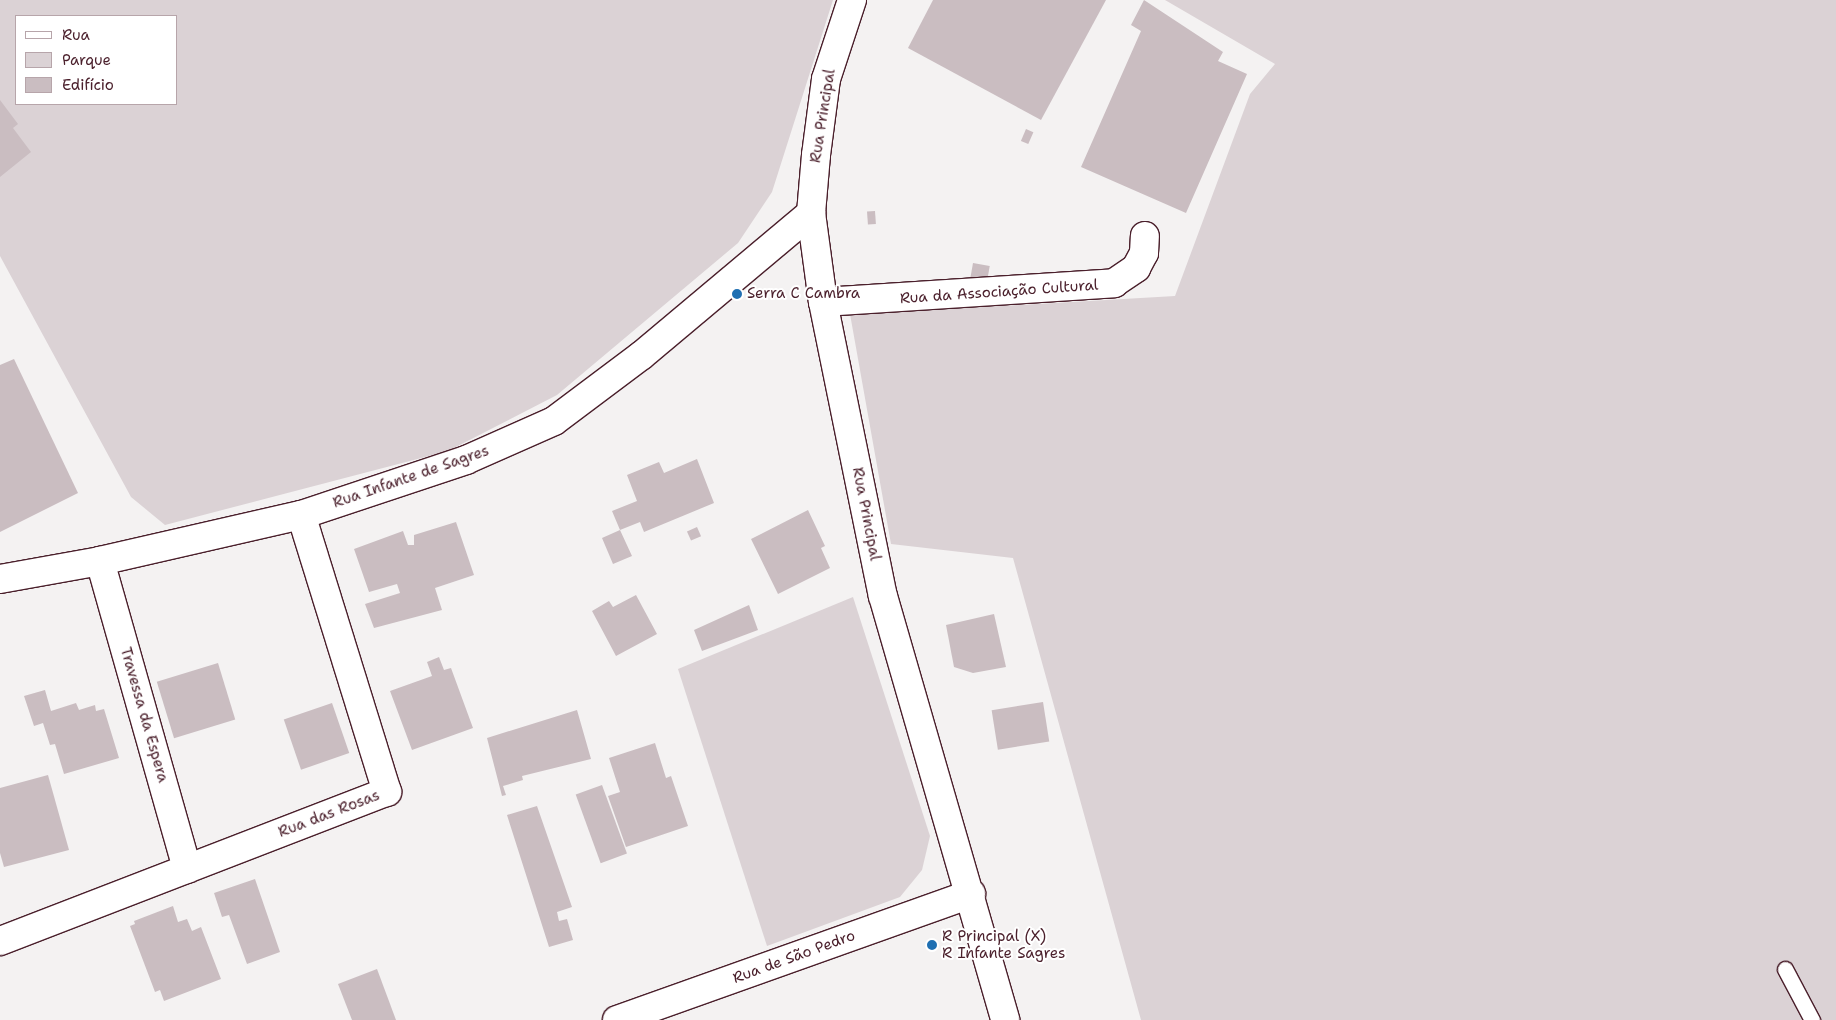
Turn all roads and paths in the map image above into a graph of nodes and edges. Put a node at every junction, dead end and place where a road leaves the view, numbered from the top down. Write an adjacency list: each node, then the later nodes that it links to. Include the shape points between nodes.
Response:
1 (852, 0): 2 (street, Rua Principal, via 826,79)
2 (811, 213): 4 (street, Rua Principal); 5 (street, Rua Infante de Sagres, via 642,355 554,421 466,460)
3 (1145, 236): 4 (street, Rua da Associação Cultural, via 1144,253 1136,268 1114,283)
4 (823, 302): 9 (street, Rua Principal, via 883,596)
5 (301, 515): 6 (street, Rua Infante de Sagres); 8 (street, Rua das Rosas, via 387,792)
6 (100, 561): 7 (street, Rua Infante de Sagres); 8 (street, Travessa da Espera)
7 (0, 579)
8 (187, 869): 10 (street, Rua das Rosas)
9 (971, 894): 12 (street, Rua de São Pedro); 13 (street, Rua Principal)
10 (0, 941)
11 (1785, 969): 14 (lane)
12 (617, 1020)
13 (1006, 1020)
14 (1812, 1020)

